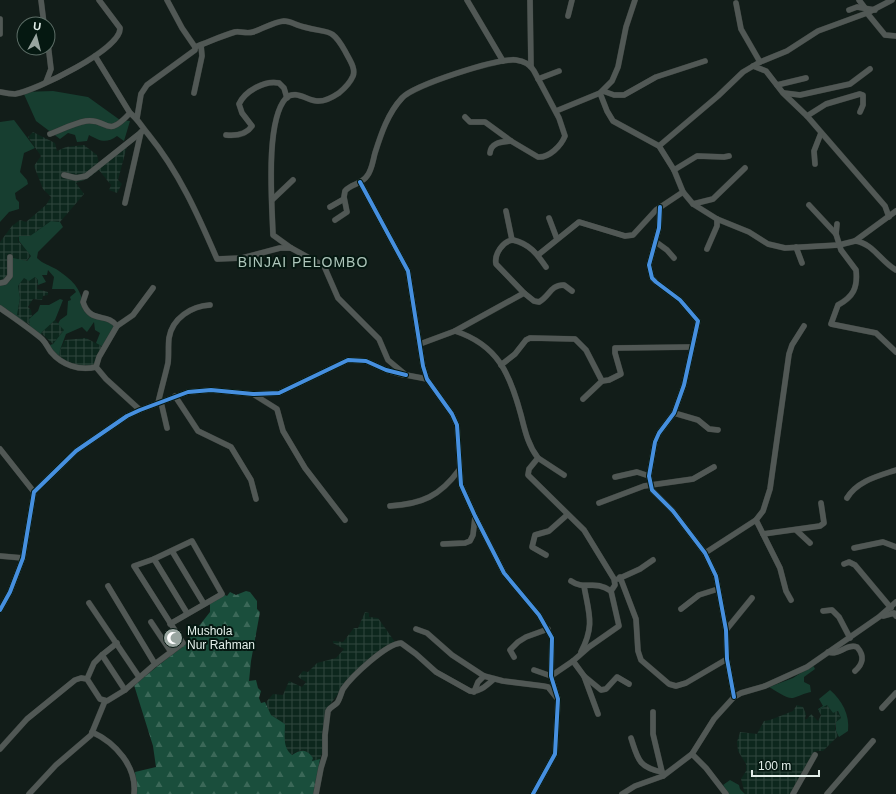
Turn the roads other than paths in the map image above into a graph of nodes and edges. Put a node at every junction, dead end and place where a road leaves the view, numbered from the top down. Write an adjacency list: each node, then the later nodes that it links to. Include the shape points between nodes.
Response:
1 (41, 0): 13 (street)
2 (99, 0): 20 (street, via 112,15 120,30 115,39)
3 (167, 0): 18 (street)
4 (467, 0): 21 (street)
5 (530, 0): 25 (street)
6 (572, 0): 14 (street)
7 (859, 0): 12 (street)
8 (892, 0): 12 (street, via 875,10)
9 (633, 1): 33 (street, via 618,67 612,81)
10 (736, 3): 23 (street, via 741,28)
11 (849, 10): 12 (street, via 857,7)
12 (866, 10): 17 (street, via 885,35); 23 (street, via 818,31 788,51)
13 (43, 16)
14 (568, 16)
15 (0, 19): 16 (street)
16 (0, 34)
17 (896, 36)
18 (198, 46): 34 (street, via 202,56); 36 (street, via 237,32 249,33 282,21 332,34 340,43 352,66 354,73 351,81 338,94 322,101 313,101 297,95); 42 (street, via 194,52 147,85 141,94)
19 (50, 56): 30 (street, via 51,68)
20 (95, 56): 30 (street, via 68,73); 39 (street)
21 (503, 61): 25 (street, via 518,61); 56 (street, via 430,83 402,98 390,114 382,132 369,173)
22 (705, 61): 33 (street, via 656,77 624,95)
23 (760, 62): 24 (street)
24 (753, 66): 31 (street, via 766,71); 48 (street, via 740,74)
25 (531, 67): 29 (street)
26 (870, 69): 35 (street, via 849,84 800,95)
27 (559, 71): 29 (street)
28 (806, 78): 31 (street)
29 (538, 79): 37 (street)
30 (46, 82): 32 (street, via 16,93)
31 (777, 85): 35 (street)
32 (0, 92)
33 (601, 92): 37 (street); 48 (street, via 613,121)
34 (194, 93)
35 (783, 93): 40 (street)
36 (287, 98): 46 (street, via 284,88 279,84 266,83 257,87 242,98 239,104 252,126 239,135); 59 (street, via 278,113 274,128)
37 (556, 111): 47 (street, via 564,127 565,136 548,155 536,157)
38 (860, 112): 40 (street, via 864,101 860,94 826,104)
39 (130, 114): 42 (street); 45 (street, via 114,126 84,121)
40 (807, 116): 44 (street)
41 (465, 117): 47 (street, via 470,122 485,122)
42 (137, 118): 43 (street)
43 (143, 131): 54 (street, via 86,176 76,178); 60 (street); 79 (street, via 165,156 183,184 217,259 242,258 280,248)
44 (821, 132): 51 (street, via 814,151); 67 (street, via 885,206)
45 (50, 134)
46 (226, 135)
47 (511, 141): 49 (street, via 496,144)
48 (659, 146): 53 (street)
49 (490, 153)
50 (729, 156): 53 (street, via 697,156)
51 (815, 164)
52 (745, 168): 61 (street, via 713,199)
53 (674, 170): 57 (street)
54 (64, 174)
55 (293, 180): 59 (street)
56 (360, 182): 58 (street, via 346,190); 97 (street, via 408,270)
57 (683, 192): 61 (street); 64 (street)
58 (344, 199): 63 (street); 70 (street, via 347,212)
59 (272, 200): 79 (street, via 273,235)
60 (125, 203)
61 (693, 204): 69 (street)
62 (809, 206): 72 (street)
63 (330, 207)
64 (660, 207): 73 (street, via 631,236 580,222); 76 (street)
65 (506, 211): 74 (street)
66 (896, 211): 67 (street)
67 (889, 217): 75 (street)
68 (549, 218): 73 (street)
69 (717, 219): 78 (street, via 775,246); 80 (street, via 717,226)
70 (335, 220)
71 (837, 224): 72 (street)
72 (836, 234): 77 (street)
73 (557, 239): 81 (street)
74 (512, 240): 81 (street, via 531,247); 91 (street, via 499,250 496,263)
75 (855, 241): 77 (street); 86 (street, via 868,245 884,263)
76 (656, 242): 83 (street); 98 (street, via 649,265 652,278 680,300 698,319)
77 (839, 245): 78 (street); 99 (street, via 856,270 856,276 851,297 838,305 831,324 876,334)
78 (796, 247): 84 (street)
79 (291, 248): 102 (street, via 324,266 338,298 372,331 383,345 388,360)
80 (707, 249)
81 (538, 255): 85 (street)
82 (10, 257): 87 (street, via 10,276 6,282)
83 (674, 258)
84 (802, 263)
85 (546, 267)
86 (896, 270)
87 (0, 283)
88 (153, 288): 94 (street, via 133,314)
89 (572, 291): 91 (street, via 564,285 556,286 538,302)
90 (86, 293): 94 (street, via 83,302 88,312 110,319)
91 (524, 293): 96 (street)
92 (210, 305): 108 (street, via 191,309 171,330 168,363)
93 (0, 308): 101 (street, via 45,341 53,354 65,363 81,369)
94 (117, 326): 101 (street)
95 (804, 326): 131 (street, via 789,354 770,489 764,511)
96 (455, 331): 97 (street); 100 (street, via 470,336 486,346)
97 (420, 344): 103 (street)
98 (692, 347): 104 (street, via 615,348 621,374); 110 (street, via 688,372)
99 (896, 352)
100 (501, 365): 104 (street, via 530,338 571,338 578,341 586,350); 114 (street, via 518,401 529,444)
101 (96, 367): 109 (street)
102 (406, 375): 103 (street); 105 (street, via 356,359 337,364 285,391)
103 (427, 379): 116 (street, via 457,425)
104 (602, 381): 107 (street)
105 (253, 394): 106 (street, via 201,390); 130 (street, via 276,408 283,431 305,468)
106 (175, 396): 108 (street); 123 (street, via 198,431 232,448 251,480)
107 (583, 399)
108 (160, 402): 109 (street); 111 (street)
109 (140, 410): 122 (street, via 76,451)
110 (674, 413): 112 (street, via 698,420 709,429); 119 (street, via 655,442)
111 (167, 428)
112 (718, 430)
113 (0, 449): 122 (street)
114 (538, 458): 118 (street); 128 (street, via 528,475)
115 (714, 467): 121 (street, via 700,477)
116 (459, 470): 127 (street, via 448,485 424,500 413,504); 129 (street, via 461,485)
117 (896, 470): 124 (street, via 856,486)
118 (564, 475)
119 (649, 476): 120 (street, via 637,472); 121 (street)
120 (614, 477)
121 (650, 485): 125 (street); 139 (street)
122 (34, 492): 142 (street)
123 (256, 498)
124 (847, 498)
125 (599, 503)
126 (821, 503): 132 (street, via 824,523)
127 (390, 506)
128 (567, 515): 140 (street, via 549,531 536,534 533,538 532,547); 147 (street, via 588,535)
129 (475, 516): 135 (street, via 470,541); 166 (street, via 504,573 539,614)
130 (345, 520)
131 (756, 520): 133 (street); 139 (street)
132 (796, 530): 133 (street); 134 (street)
133 (763, 534): 154 (street, via 780,568)
134 (810, 543)
135 (443, 544)
136 (896, 547): 137 (street, via 883,542)
137 (854, 548)
138 (172, 551): 143 (street); 157 (street); 157 (street, via 192,541 222,594)
139 (705, 553): 151 (street, via 716,576)
140 (546, 555)
141 (0, 556): 142 (street)
142 (23, 558): 159 (street)
143 (154, 559): 162 (street); 164 (street, via 134,566)
144 (654, 560): 146 (street)
145 (844, 564): 161 (street, via 849,562 855,565)
146 (620, 577): 147 (street); 174 (street, via 636,619 641,660 669,684 676,686 686,683)
147 (615, 581): 152 (street, via 615,587)
148 (571, 582): 150 (street)
149 (108, 586): 176 (street)
150 (584, 586): 152 (street, via 595,584); 175 (street, via 590,627 588,637)
151 (718, 589): 158 (street, via 699,595); 167 (street)
152 (611, 591): 175 (street, via 619,626)
153 (752, 598): 167 (street)
154 (791, 600)
155 (896, 602): 161 (street)
156 (89, 603): 169 (street)
157 (204, 604): 162 (street)
158 (681, 608)
159 (0, 610)
160 (823, 611): 168 (street, via 832,610)
161 (894, 612): 168 (street, via 879,617)
162 (187, 613): 164 (street)
163 (151, 622): 170 (street)
164 (170, 624): 170 (street, via 183,643)
165 (416, 629): 179 (street, via 428,633 452,655)
166 (548, 629): 173 (street, via 518,642 510,650); 180 (street, via 553,644)
167 (726, 630): 174 (street)
168 (850, 638): 171 (street)
169 (117, 643): 172 (street); 182 (street)
170 (171, 652): 176 (street)
171 (828, 652): 178 (street, via 834,653 852,646 857,647 862,660); 189 (street, via 807,667)
172 (102, 655): 183 (street, via 94,663); 186 (street)
173 (514, 657)
174 (727, 658): 189 (street)
175 (575, 660): 180 (street); 181 (street)
176 (155, 664): 182 (street)
177 (534, 670): 180 (street)
178 (855, 671)
179 (484, 676): 184 (street); 187 (street)
180 (551, 676): 190 (street)
181 (584, 676): 185 (street, via 601,690 606,689 617,676); 194 (street)
182 (139, 677): 186 (street)
183 (87, 678): 191 (street, via 100,699); 198 (street, via 71,683 27,719)
184 (494, 679): 187 (street); 190 (street, via 548,687)
185 (629, 684)
186 (125, 690): 191 (street)
187 (474, 692): 204 (street, via 436,672 401,643 367,662 344,687 336,703 328,711 325,754)
188 (896, 693): 192 (street)
189 (734, 697): 199 (street, via 714,719)
190 (558, 699): 205 (street, via 555,754)
191 (105, 701): 195 (street)
192 (882, 708)
193 (653, 712): 201 (street, via 653,734)
194 (598, 714)
195 (92, 732): 202 (street); 203 (street, via 107,739 129,764 135,786)
196 (632, 738): 201 (street, via 640,763 648,770)
197 (873, 741): 209 (street)
198 (0, 749)
199 (692, 754): 201 (street); 207 (street)
200 (815, 755): 208 (street)
201 (662, 774): 206 (street)
202 (29, 794)
203 (134, 794)
204 (316, 794)
205 (533, 794)
206 (622, 794)
207 (726, 794)
208 (793, 794)
209 (827, 794)

